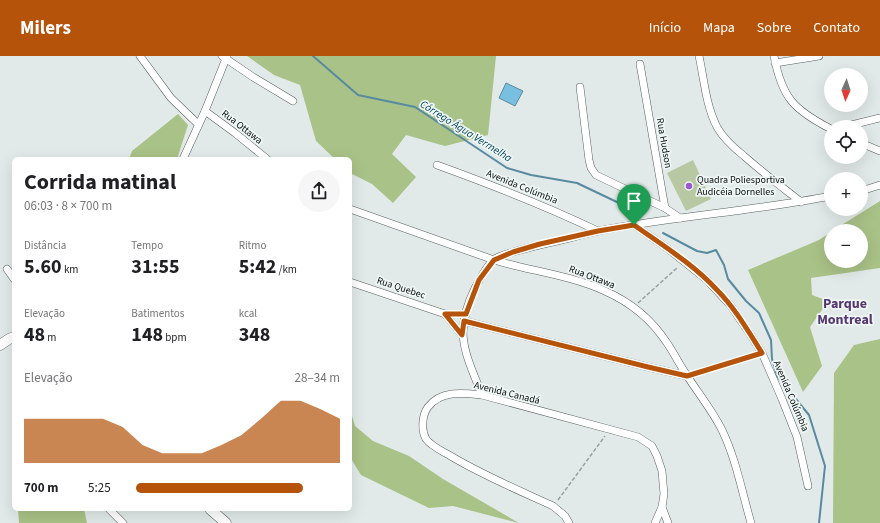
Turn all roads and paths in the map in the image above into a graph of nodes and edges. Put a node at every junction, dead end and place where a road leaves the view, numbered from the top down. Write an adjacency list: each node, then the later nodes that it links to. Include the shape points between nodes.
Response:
1 (140, 56): 12 (street, via 171,98)
2 (699, 56): 22 (street, via 710,110 717,128 740,153)
3 (819, 56): 5 (street)
4 (225, 57): 8 (street, via 252,77); 9 (street)
5 (774, 60): 13 (street, via 785,94 811,118)
6 (640, 64): 23 (street, Rua Hudson)
7 (580, 87): 23 (street, via 591,168 596,175)
8 (293, 100)
9 (205, 111): 12 (street); 17 (street, Rua Ottawa)
10 (880, 118): 11 (street)
11 (868, 121)
12 (198, 124): 16 (street)
13 (824, 125)
14 (868, 146): 15 (street)
15 (880, 151)
16 (184, 157)
17 (265, 157)
18 (437, 165): 27 (street, Avenida Colúmbia, via 518,195)
19 (880, 185): 20 (street)
20 (868, 189)
21 (824, 197): 22 (street)
22 (801, 202): 25 (street)
23 (665, 208): 25 (street)
24 (352, 210): 28 (street, Rua Ottawa)
25 (680, 218): 26 (street)
26 (634, 225): 27 (street); 29 (street, Avenida Colúmbia)
27 (598, 231): 28 (street, via 540,244)
28 (494, 260): 33 (street, Rua Ottawa, via 581,282 605,291); 35 (street, via 479,280)
29 (684, 261): 33 (path); 39 (street, Avenida Colúmbia, via 707,280 731,306)
30 (7, 269): 31 (street)
31 (12, 276)
32 (352, 283): 34 (street, Rua Quebec)
33 (633, 307): 40 (street, Rua Ottawa, via 651,323 666,342)
34 (445, 314): 35 (street, Rua Quebec); 36 (street)
35 (465, 317): 36 (street); 40 (street, Rua Quebec)
36 (462, 335): 41 (street, via 464,348)
37 (12, 338): 38 (main road)
38 (0, 346)
39 (762, 353): 40 (path); 43 (street, Avenida Colúmbia, via 797,437)
40 (687, 376): 53 (street, Rua Ottawa, via 712,412 722,432)
41 (482, 394): 42 (street, Avenida Canadá); 44 (street, Avenida Canadá, via 459,392 438,398 423,414 426,439 436,448 464,464)
42 (610, 429): 44 (path); 45 (street, Avenida Canadá, via 638,437 652,446 662,471)
43 (808, 486)
44 (553, 506): 50 (street, Avenida Canadá)
45 (662, 507): 51 (street); 52 (street, Avenida Canadá)
46 (111, 511): 48 (street)
47 (212, 511): 49 (main road)
48 (123, 523)
49 (226, 523)
50 (569, 523)
51 (655, 523)
52 (668, 523)
53 (751, 523)

